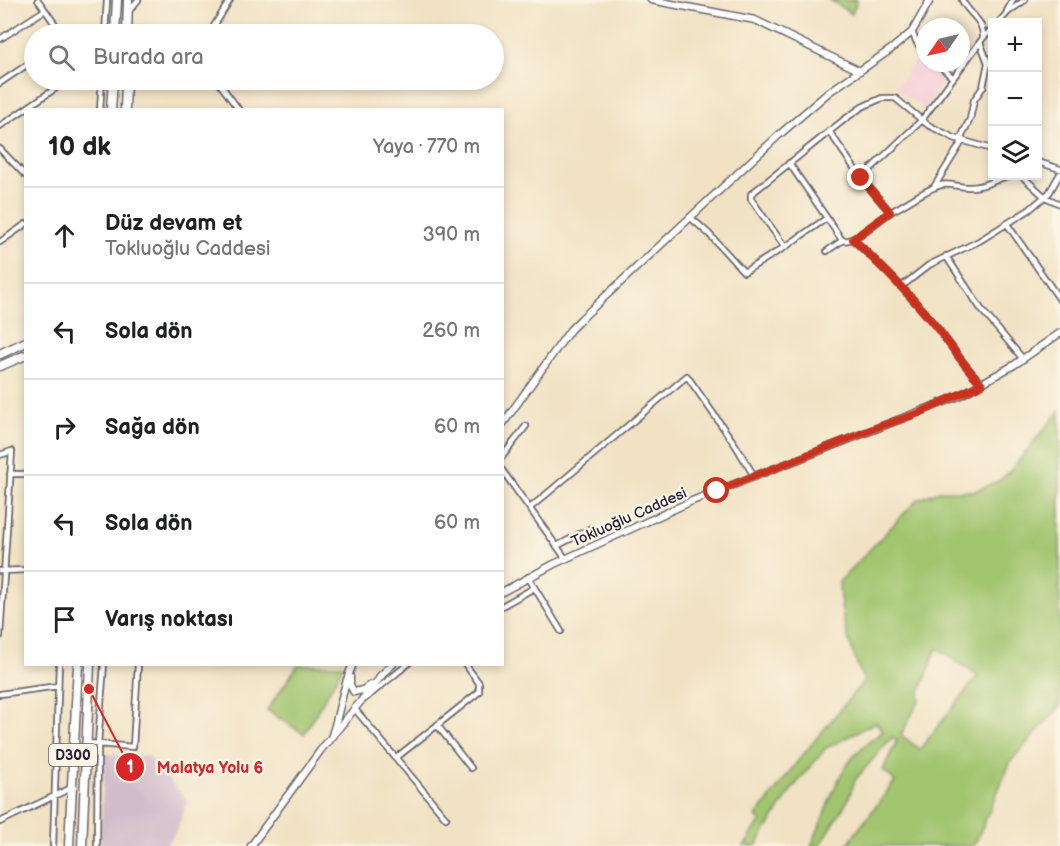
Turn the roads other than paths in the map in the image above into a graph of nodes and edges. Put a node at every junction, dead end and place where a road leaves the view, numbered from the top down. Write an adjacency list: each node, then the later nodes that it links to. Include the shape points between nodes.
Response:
1 (38, 0): 13 (street)
2 (107, 0): 18 (street)
3 (117, 0): 19 (highway)
4 (128, 0): 14 (highway)
5 (138, 0): 14 (street)
6 (230, 0): 21 (street)
7 (651, 0): 28 (street, via 755,20)
8 (930, 0): 22 (street)
9 (957, 0): 12 (street)
10 (1013, 0): 15 (street)
11 (1025, 0): 15 (street)
12 (963, 2): 25 (street, via 979,20)
13 (45, 10): 17 (street); 24 (street)
14 (128, 13): 20 (highway)
15 (1005, 15): 16 (street)
16 (1002, 18)
17 (55, 24)
18 (106, 24)
19 (116, 24)
20 (127, 24)
21 (215, 24)
22 (912, 32): 26 (street); 28 (street)
23 (988, 34): 25 (street)
24 (0, 39)
25 (982, 40): 30 (street); 48 (street, via 988,63)
26 (916, 41)
27 (24, 66): 31 (street)
28 (860, 71): 63 (street, via 786,129)
29 (946, 72): 30 (street)
30 (953, 78): 45 (street)
31 (0, 82)
32 (53, 90): 37 (street)
33 (101, 90): 38 (street)
34 (112, 90): 39 (highway)
35 (126, 90): 40 (highway)
36 (224, 90): 41 (street)
37 (27, 108)
38 (100, 108)
39 (111, 108)
40 (125, 108)
41 (238, 108)
42 (24, 110): 43 (street)
43 (21, 112): 44 (street); 46 (street)
44 (24, 116)
45 (921, 121): 47 (street, via 895,98 885,97 862,107); 48 (street); 56 (street)
46 (0, 126)
47 (829, 131): 51 (street); 56 (street)
48 (962, 140): 50 (street); 59 (street)
49 (0, 148): 55 (street)
50 (988, 148)
51 (789, 163): 64 (street); 70 (street, via 750,197)
52 (1042, 165): 53 (street)
53 (1060, 169)
54 (1060, 174): 60 (street)
55 (24, 175)
56 (861, 178): 62 (street)
57 (997, 180): 59 (street, via 979,187)
58 (1026, 180): 60 (street)
59 (934, 187): 62 (street)
60 (1045, 197): 61 (street); 65 (street)
61 (1060, 204)
62 (890, 212): 67 (street)
63 (689, 217): 70 (street, via 744,272); 82 (street, via 570,330)
64 (827, 218): 68 (street); 70 (street)
65 (1007, 224): 72 (street); 74 (street)
66 (24, 228): 69 (street)
67 (853, 239): 68 (street); 73 (street)
68 (843, 240): 71 (street)
69 (0, 241)
70 (785, 247)
71 (827, 251)
72 (946, 256): 73 (street); 79 (street, via 981,309)
73 (902, 287): 81 (street)
74 (1060, 300)
75 (1060, 333): 79 (street, Tokluoğlu Caddesi)
76 (24, 343): 77 (highway)
77 (0, 354)
78 (24, 356): 80 (highway)
79 (1024, 359): 81 (street, Tokluoğlu Caddesi)
80 (0, 366)
81 (982, 384): 89 (street, Tokluoğlu Caddesi, via 919,413)
82 (504, 422)
83 (526, 426): 85 (street)
84 (0, 454): 87 (street, via 12,451)
85 (504, 454)
86 (504, 473): 91 (street)
87 (10, 474): 88 (street); 90 (street)
88 (24, 474)
89 (754, 476): 91 (street, via 687,376); 95 (street, Tokluoğlu Caddesi)
90 (8, 508): 92 (street); 96 (street)
91 (530, 508): 94 (street)
92 (0, 511)
93 (591, 528): 94 (street)
94 (557, 546): 95 (street)
95 (566, 559): 98 (street, Tokluoğlu Caddesi)
96 (2, 570): 97 (street); 102 (street)
97 (24, 570)
98 (528, 577): 99 (street); 100 (street, Tokluoğlu Caddesi)
99 (534, 588): 101 (street); 103 (street)
100 (504, 591)
101 (504, 605)
102 (0, 629): 104 (street)
103 (561, 630)
104 (0, 636)
105 (59, 666): 115 (street)
106 (78, 666): 126 (highway, D300)
107 (90, 666): 122 (highway, D300)
108 (104, 666): 123 (street)
109 (138, 666): 123 (street, via 133,747)
110 (352, 666): 116 (street, via 350,683); 118 (street)
111 (391, 666): 114 (street)
112 (406, 666): 119 (street)
113 (466, 666): 120 (street, via 479,683 478,692)
114 (383, 675): 116 (street); 119 (street)
115 (58, 686): 117 (street); 127 (street)
116 (354, 692): 118 (street); 119 (street)
117 (0, 694)
118 (343, 697): 119 (street, via 347,706); 121 (street)
119 (357, 705): 121 (street); 124 (street)
120 (437, 725): 124 (street); 125 (street)
121 (331, 738): 134 (street)
122 (87, 743): 123 (street); 132 (highway, D300)
123 (99, 744): 133 (street)
124 (397, 756): 128 (street)
125 (471, 768)
126 (72, 787): 127 (street); 131 (highway, D300)
127 (54, 797): 129 (street); 130 (street)
128 (446, 818)
129 (0, 822)
130 (53, 846)
131 (69, 846)
132 (82, 846)
133 (97, 846)
134 (251, 846)

